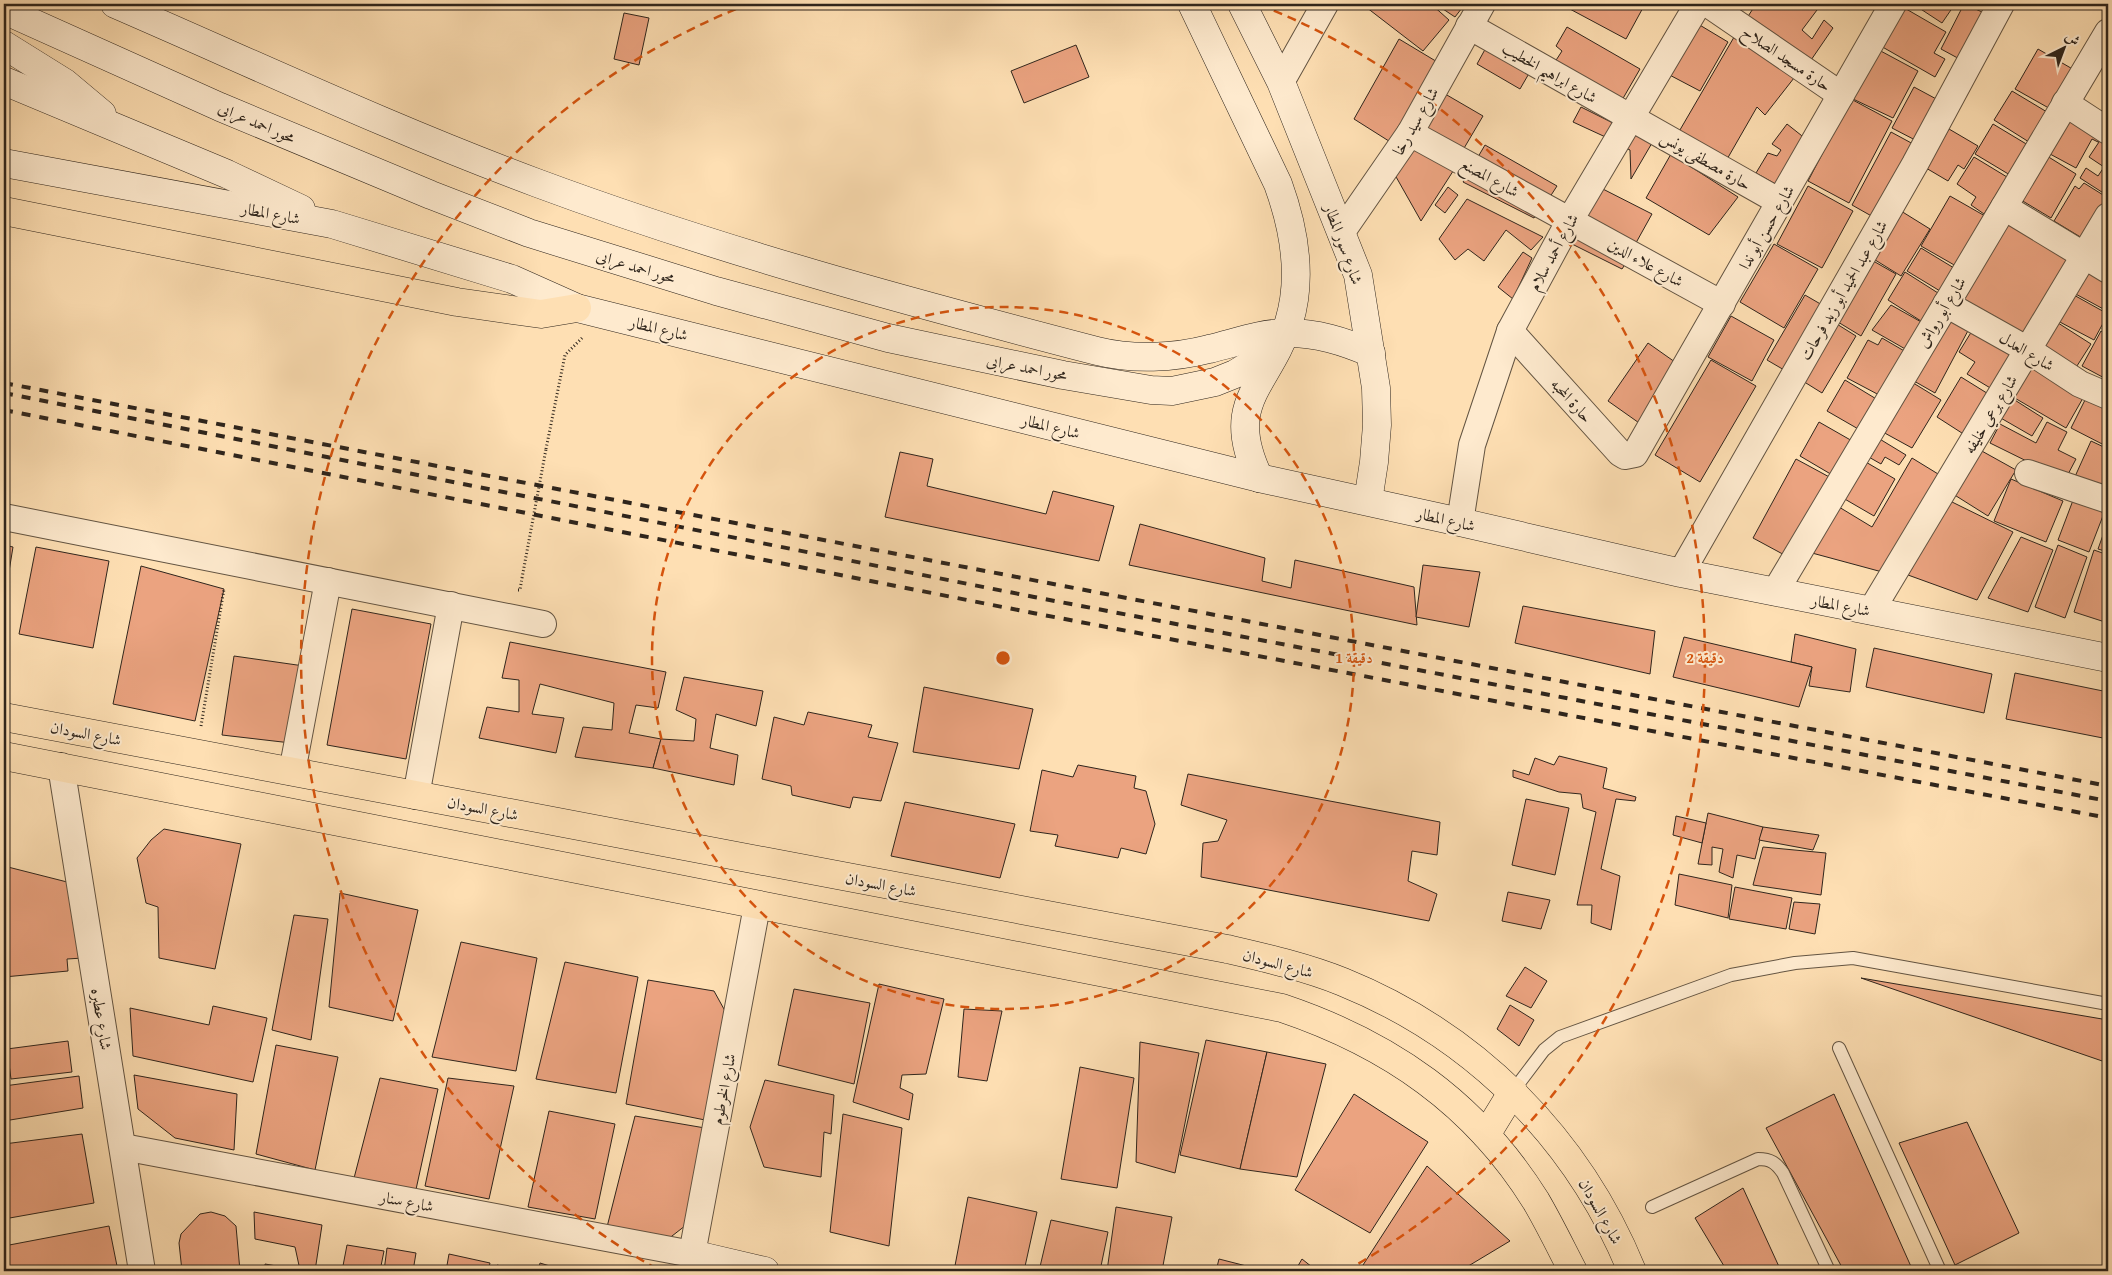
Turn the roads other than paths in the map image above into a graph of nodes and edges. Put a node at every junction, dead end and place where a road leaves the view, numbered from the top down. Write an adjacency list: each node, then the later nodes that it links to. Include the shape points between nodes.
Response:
1 (115, 4): 35 (street, via 271,75 466,156 625,215 805,271 1016,330 1130,356 1183,354)
2 (1192, 4): 35 (street, via 1287,207 1296,265 1295,294)
3 (1242, 4): 14 (street, شارع سور المطار)
4 (1325, 4): 14 (street)
5 (1698, 4): 17 (street, شارع أحمد سلام)
6 (1708, 4): 15 (street, حارة مسجد الصلاح)
7 (1893, 4): 15 (street, شارع حسن أبو ندا)
8 (2001, 4): 46 (street, شارع عبد الحميد أبو زيد فرحات, via 1915,164)
9 (4, 10): 35 (street, محور احمد عرابى, via 220,107 529,233 888,338 1063,375 1172,391 1215,382 1234,374 1258,358)
10 (1475, 15): 17 (street, شارع ابراهيم الخطيب); 20 (street, شارع سيد رخا)
11 (2108, 32): 16 (street, شارع أبو رواش)
12 (4, 45): 18 (street, via 65,83)
13 (4, 81): 18 (street)
14 (1281, 82): 28 (street, شارع سور المطار)
15 (1841, 95): 22 (street, شارع حسن أبو ندا)
16 (2064, 103): 19 (street); 23 (street, شارع أبو رواش)
17 (1631, 118): 22 (street, حارة مصطفى يونس); 26 (street, شارع أحمد سلام)
18 (118, 130): 27 (street, via 226,174)
19 (2108, 131)
20 (1410, 133): 26 (street, شارع المصنع); 28 (street, شارع سيد رخا)
21 (4, 163): 27 (street, شارع المطار)
22 (1780, 202): 31 (street, شارع حسن أبو ندا)
23 (2004, 207): 29 (street); 32 (street, شارع أبو رواش)
24 (4, 210): 33 (main road, via 457,302 541,314)
25 (2108, 216): 29 (street, شارع برعي خليفه)
26 (1570, 220): 31 (street, شارع علاء الدين); 34 (street, شارع أحمد سلام)
27 (332, 224): 33 (street, شارع المطار, via 512,278)
28 (1341, 234): 37 (street, شارع سور المطار, via 1358,275)
29 (2085, 256): 30 (street); 36 (street, شارع برعي خليفه)
30 (2108, 270)
31 (1722, 304): 39 (street, شارع حسن أبو ندا)
32 (1946, 304): 36 (street, شارع العدل); 48 (street, شارع أبو رواش)
33 (577, 308): 41 (street, شارع المطار)
34 (1510, 331): 39 (street, حارة المحبه, via 1620,453 1630,456); 45 (street, شارع أحمد سلام, via 1472,445)
35 (1285, 333): 37 (street, via 1329,338); 41 (street, via 1270,365 1255,385 1245,419 1245,440)
36 (2028, 350): 38 (street, شارع العدل, via 2080,384); 50 (street, شارع برعي خليفه)
37 (1370, 353): 43 (street, شارع سور المطار, via 1376,388 1377,425)
38 (2108, 396)
39 (1638, 449)
40 (2028, 473): 42 (street)
41 (1259, 478): 43 (street, شارع المطار)
42 (2108, 500)
43 (1368, 501): 45 (street, شارع المطار)
44 (4, 517): 47 (street)
45 (1460, 522): 46 (street, شارع المطار)
46 (1681, 574): 48 (street, شارع المطار)
47 (328, 581): 49 (street); 56 (street)
48 (1775, 592): 50 (street, شارع المطار)
49 (450, 605): 51 (street); 57 (street)
50 (1871, 611): 52 (street, شارع المطار)
51 (543, 624)
52 (2108, 658)
53 (4, 717): 56 (main road, شارع السودان)
54 (4, 756): 55 (main road)
55 (61, 766): 58 (main road); 63 (street, شارع عطبره)
56 (292, 772): 57 (main road, شارع السودان)
57 (416, 796): 61 (main road, شارع السودان, via 1226,949 1304,968 1350,985 1415,1017 1463,1049)
58 (758, 906): 62 (main road, via 1282,1008 1320,1020 1393,1057 1426,1080); 65 (street, شارع الخرطوم)
59 (2108, 1004): 61 (lane, via 1853,958 1795,963 1731,975 1560,1037 1544,1050)
60 (1839, 1048): 71 (lane)
61 (1513, 1091): 62 (main road); 69 (main road, شارع السودان, via 1540,1120 1588,1183 1608,1217)
62 (1486, 1135): 68 (main road, via 1536,1201)
63 (123, 1147): 65 (street, شارع سنار); 66 (street, شارع عطبره)
64 (1652, 1207): 70 (lane, via 1758,1159 1768,1159 1776,1163 1783,1174)
65 (693, 1263): 67 (street)
66 (142, 1271)
67 (765, 1271)
68 (1573, 1271)
69 (1632, 1271)
70 (1829, 1271)
71 (1940, 1271)

